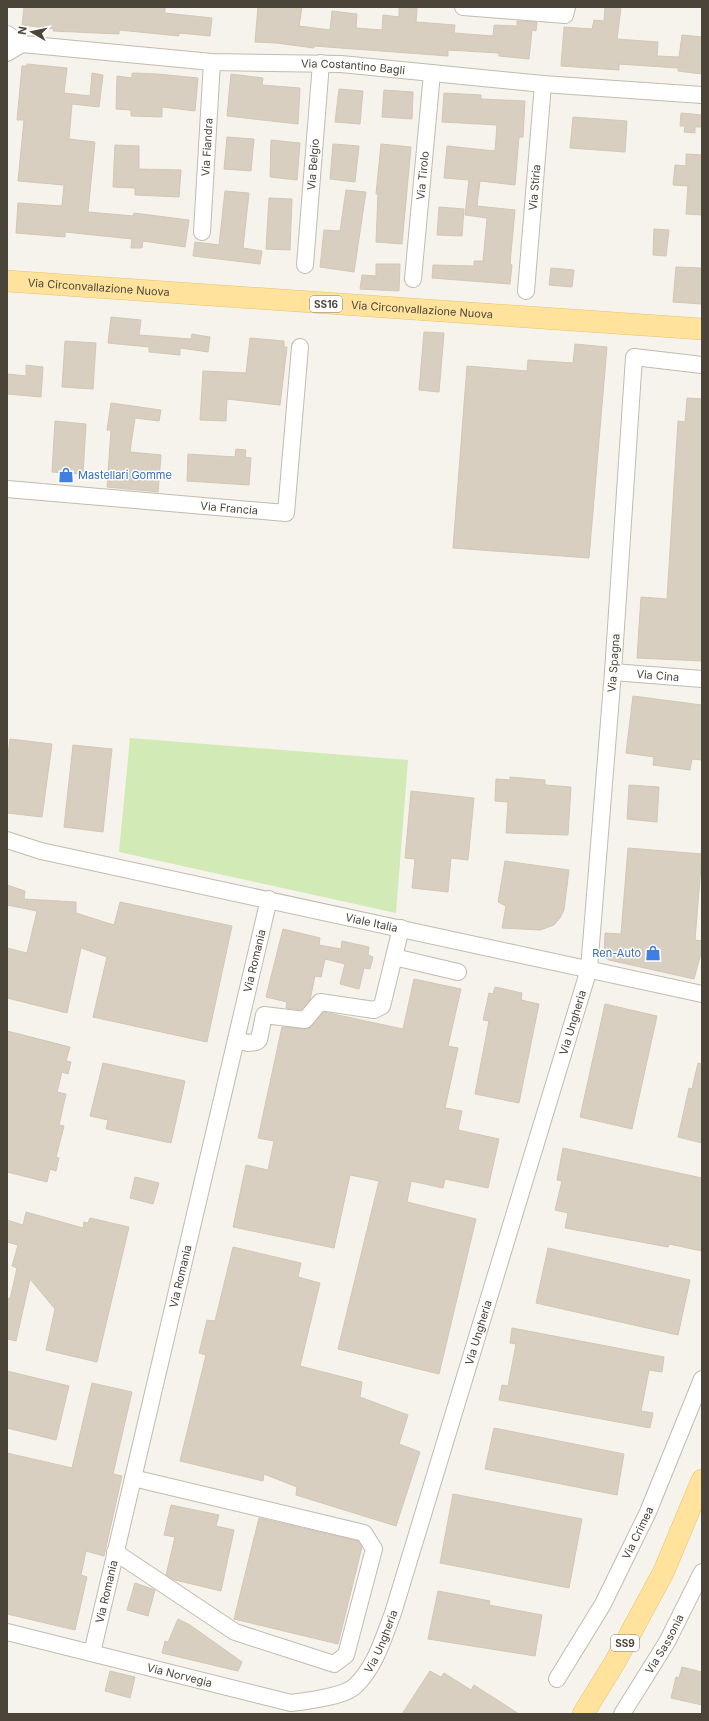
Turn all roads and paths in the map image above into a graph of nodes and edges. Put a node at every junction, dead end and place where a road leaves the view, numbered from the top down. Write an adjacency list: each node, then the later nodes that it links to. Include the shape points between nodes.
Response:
1 (463, 7): 2 (street, via 565,15)
2 (567, 7)
3 (7, 34): 4 (street, Via Costantino Bagli)
4 (22, 44): 5 (street); 6 (street, Via Costantino Bagli)
5 (7, 53)
6 (212, 62): 7 (street, Via Costantino Bagli); 11 (street, Via Fiandra)
7 (321, 63): 8 (street, Via Costantino Bagli); 12 (street, Via Belgio)
8 (432, 73): 9 (street, Via Costantino Bagli); 13 (street, Via Tirolo)
9 (543, 84): 10 (street, Via Costantino Bagli); 15 (street, Via Stiria)
10 (702, 94)
11 (202, 232)
12 (305, 265)
13 (413, 279)
14 (7, 282): 16 (main road, Via Circonvallazione Nuova / SS16)
15 (526, 291)
16 (645, 326): 17 (main road, Via Circonvallazione Nuova / SS16); 18 (main road, Via Circonvallazione Nuova / SS16)
17 (702, 329)
18 (702, 336)
19 (300, 347): 21 (street, Via Francia, via 286,513)
20 (702, 365): 22 (street, Via Spagna, via 634,357)
21 (7, 489)
22 (613, 672): 23 (street, Via Cina); 30 (street, Via Spagna)
23 (702, 679)
24 (7, 840): 26 (street, Viale Italia)
25 (7, 850): 26 (street, Viale Italia)
26 (41, 851): 27 (street, Viale Italia)
27 (269, 899): 28 (street, Viale Italia); 33 (street, Via Romania)
28 (401, 928): 29 (street); 30 (street, Viale Italia)
29 (394, 957): 31 (street); 33 (street, via 382,1006 374,1010 320,1002 305,1020 264,1015 259,1040 248,1043)
30 (589, 969): 32 (street, Viale Italia); 42 (street, Via Ungheria, via 393,1614 375,1661)
31 (458, 972)
32 (702, 994)
33 (236, 1040): 35 (street, Via Romania)
34 (702, 1379): 41 (street, Via Crimea, via 648,1512 603,1604)
35 (133, 1478): 37 (street, Via Romania); 37 (street, via 364,1533 374,1549 346,1655 334,1664 235,1632)
36 (702, 1480): 43 (main road, SS9, via 664,1571)
37 (115, 1552): 40 (street, Via Romania)
38 (702, 1572): 44 (street, Via Sassonia, via 667,1642)
39 (7, 1632): 40 (street, Via Norvegia)
40 (92, 1652): 42 (street, Via Norvegia, via 291,1703 324,1698)
41 (557, 1679)
42 (353, 1688)
43 (582, 1714)
44 (622, 1714)

